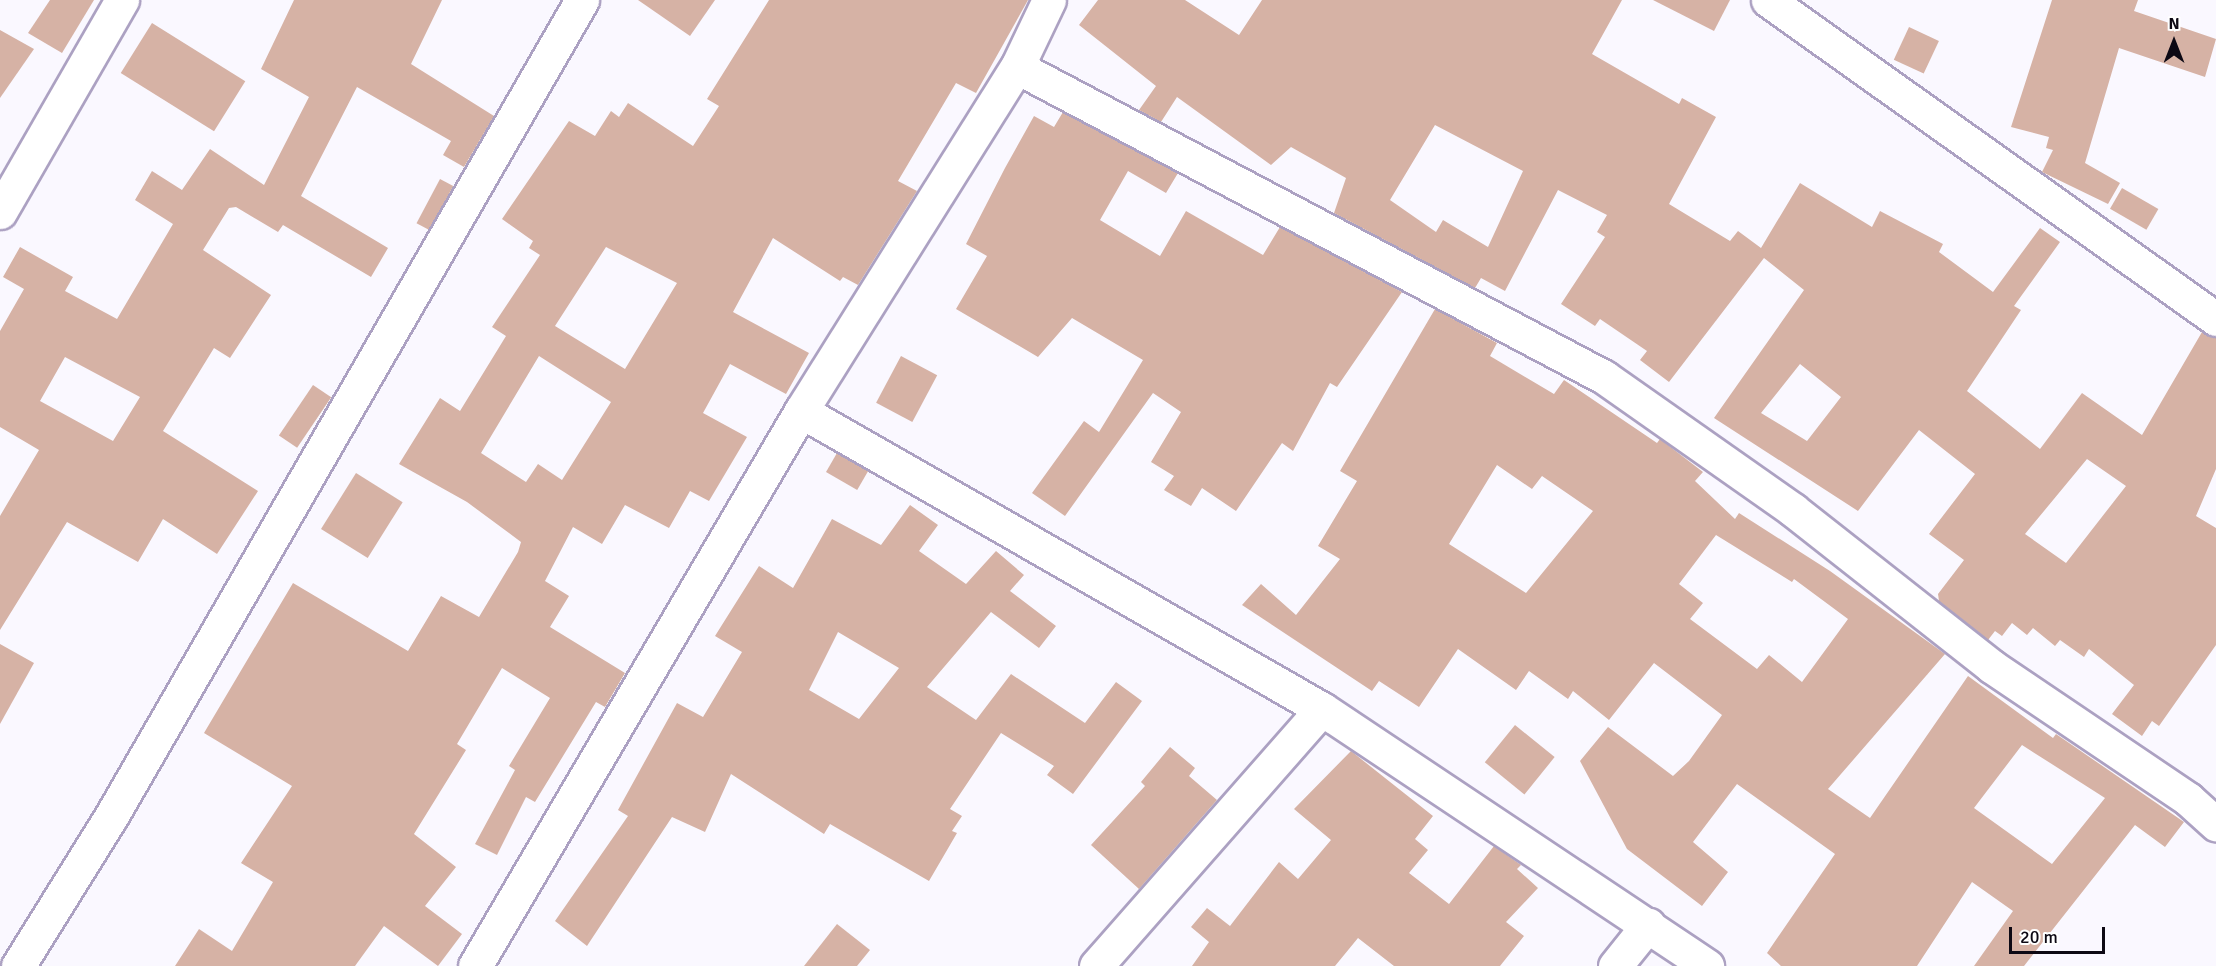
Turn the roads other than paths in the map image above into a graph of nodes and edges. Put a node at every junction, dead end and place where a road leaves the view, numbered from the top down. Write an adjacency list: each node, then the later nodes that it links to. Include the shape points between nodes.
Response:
1 (122, 0): 6 (street)
2 (582, 0): 12 (street, via 112,815)
3 (1049, 0): 5 (street)
4 (1768, 0): 7 (street)
5 (1017, 67): 8 (street); 10 (street, via 1604,378 1793,510 1991,666 2188,799)
6 (0, 212)
7 (2216, 320)
8 (801, 411): 9 (street); 13 (street)
9 (1323, 709): 11 (street); 14 (street)
10 (2216, 824)
11 (1648, 925): 15 (street); 16 (street)
12 (18, 966)
13 (475, 966)
14 (1096, 966)
15 (1615, 966)
16 (1707, 966)

